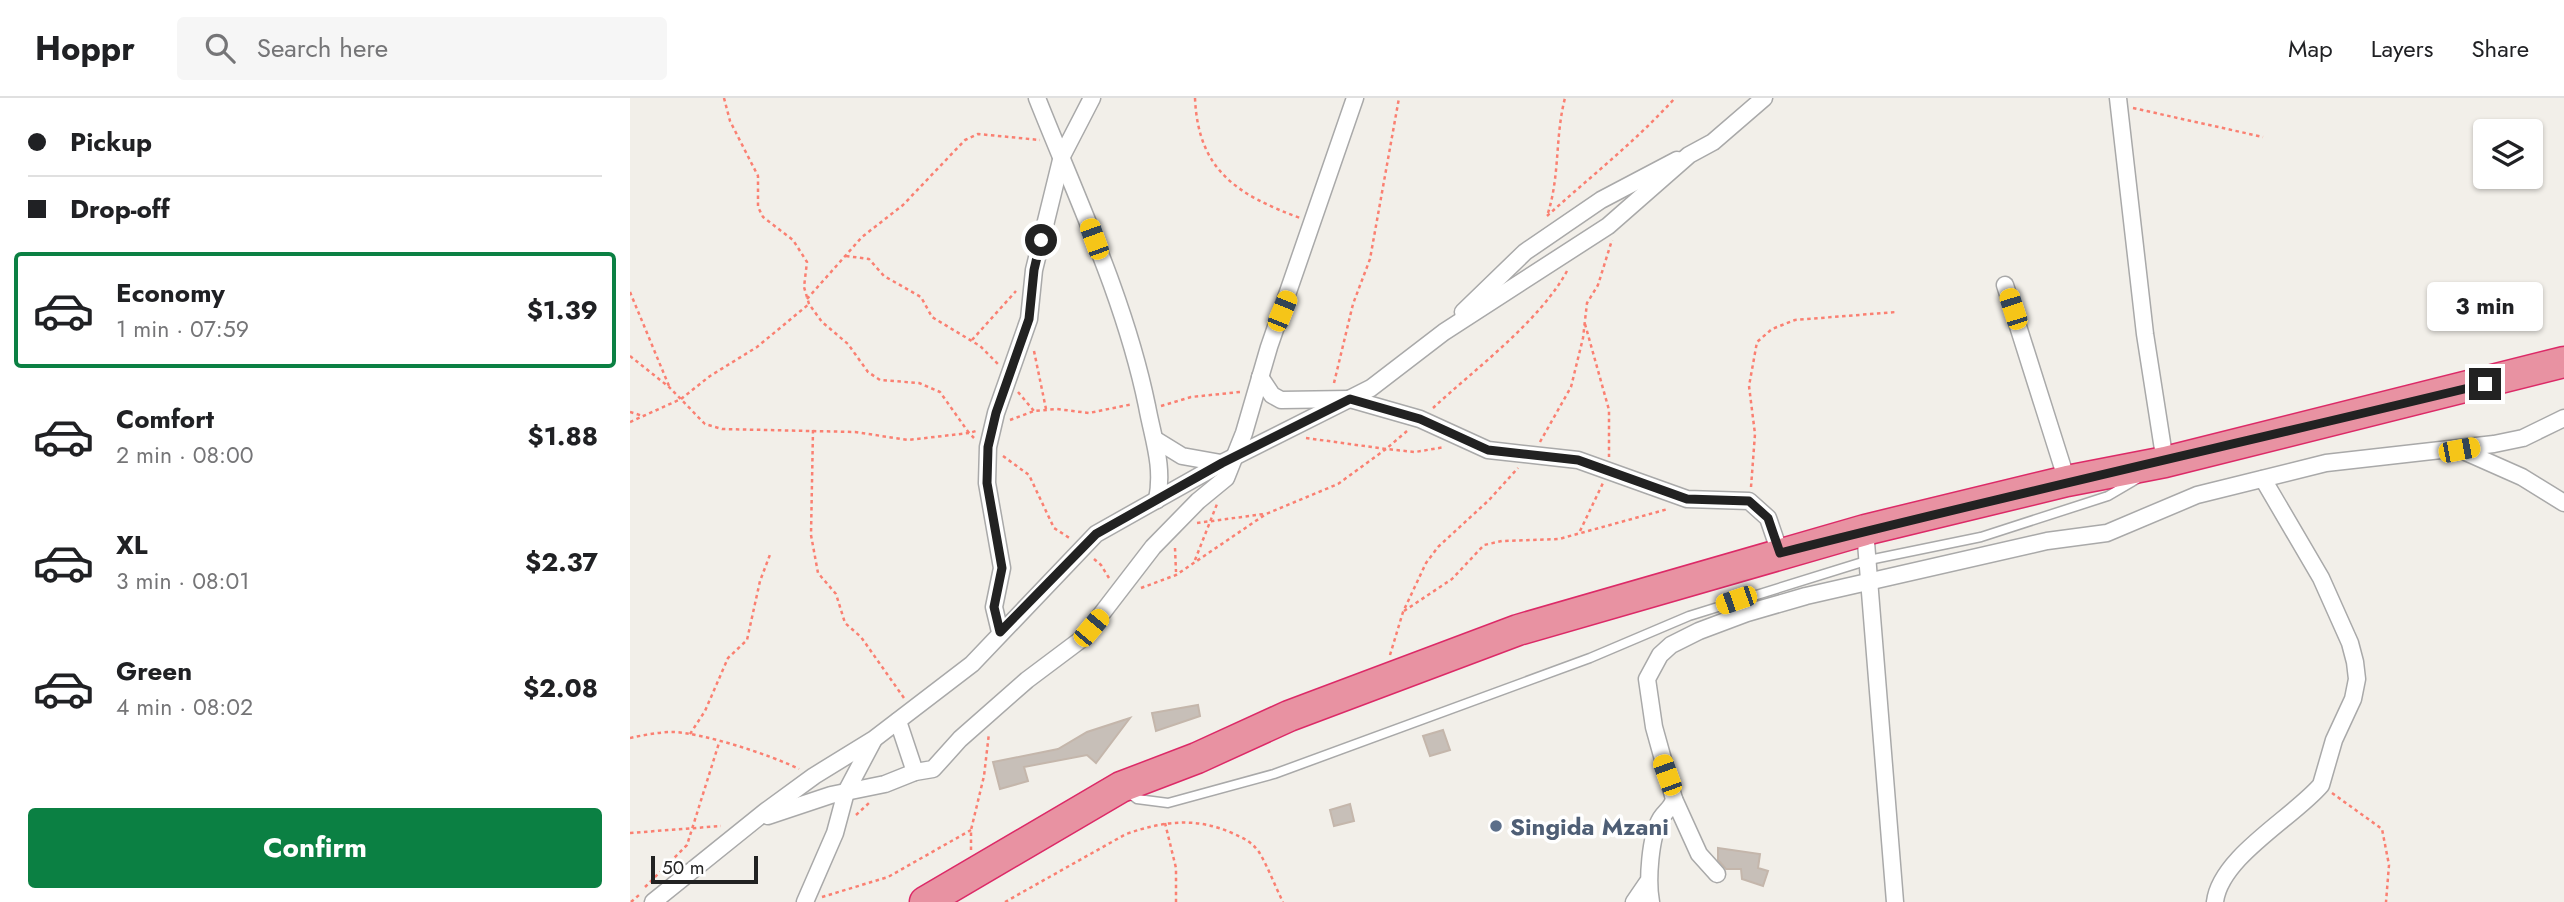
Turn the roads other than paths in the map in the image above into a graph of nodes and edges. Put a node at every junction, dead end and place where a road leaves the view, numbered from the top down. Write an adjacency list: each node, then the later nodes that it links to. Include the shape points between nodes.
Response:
1 (1037, 98): 7 (street)
2 (1092, 98): 7 (street)
3 (1355, 98): 11 (street)
4 (1764, 98): 6 (street, via 1713,142)
5 (2119, 102): 16 (street, via 2145,334)
6 (1689, 155): 9 (street, via 1581,245); 9 (street, via 1628,184 1525,252)
7 (1062, 156): 14 (street, via 1136,358); 26 (street, via 1034,270 1029,319 988,447 987,483 1002,568 994,607)
8 (2005, 285): 19 (street)
9 (1444, 332): 12 (street, via 1399,369)
10 (2564, 362): 16 (highway)
11 (1260, 377): 12 (street, via 1280,400); 17 (street, via 1244,433)
12 (1341, 399): 17 (street); 23 (street, via 1420,419 1495,452 1578,460 1687,499 1749,501 1768,518)
13 (2564, 418): 15 (street, via 2523,438)
14 (1156, 440): 17 (street, via 1182,456); 20 (street, via 1160,469)
15 (2459, 450): 18 (street, via 2326,463); 21 (street, via 2522,477)
16 (2165, 461): 19 (highway); 24 (lane, via 2108,496 1981,537)
17 (1227, 466): 20 (street); 29 (street, via 1116,592 1083,638 993,710 933,769)
18 (2263, 479): 25 (street, via 2197,495 2107,533 2047,541); 42 (street, via 2321,578 2350,643 2357,678 2321,785 2275,824 2219,884)
19 (2067, 481): 22 (highway)
20 (1157, 500): 26 (street, via 1096,534)
21 (2564, 503)
22 (1865, 530): 23 (highway); 24 (street)
23 (1780, 553): 30 (highway, via 1518,630 1289,716)
24 (1869, 560): 25 (street); 30 (lane, via 1689,616 1590,658 1275,774 1168,803 1137,799)
25 (1871, 581): 32 (street, via 1747,613 1681,640 1660,655 1649,671 1647,692); 41 (street)
26 (1000, 632): 27 (street, via 972,664)
27 (898, 721): 28 (street); 29 (street)
28 (874, 738): 31 (street); 33 (street)
29 (915, 772): 31 (street, via 894,782)
30 (1121, 788): 38 (highway)
31 (846, 792): 33 (street); 37 (street, via 835,833)
32 (1674, 799): 34 (street, via 1699,854); 35 (street, via 1658,825)
33 (754, 821): 36 (street)
34 (1717, 874)
35 (1647, 883): 39 (street); 40 (street)
36 (653, 902)
37 (805, 902)
38 (925, 902)
39 (1634, 902)
40 (1651, 902)
41 (1895, 902)
42 (2215, 902)

